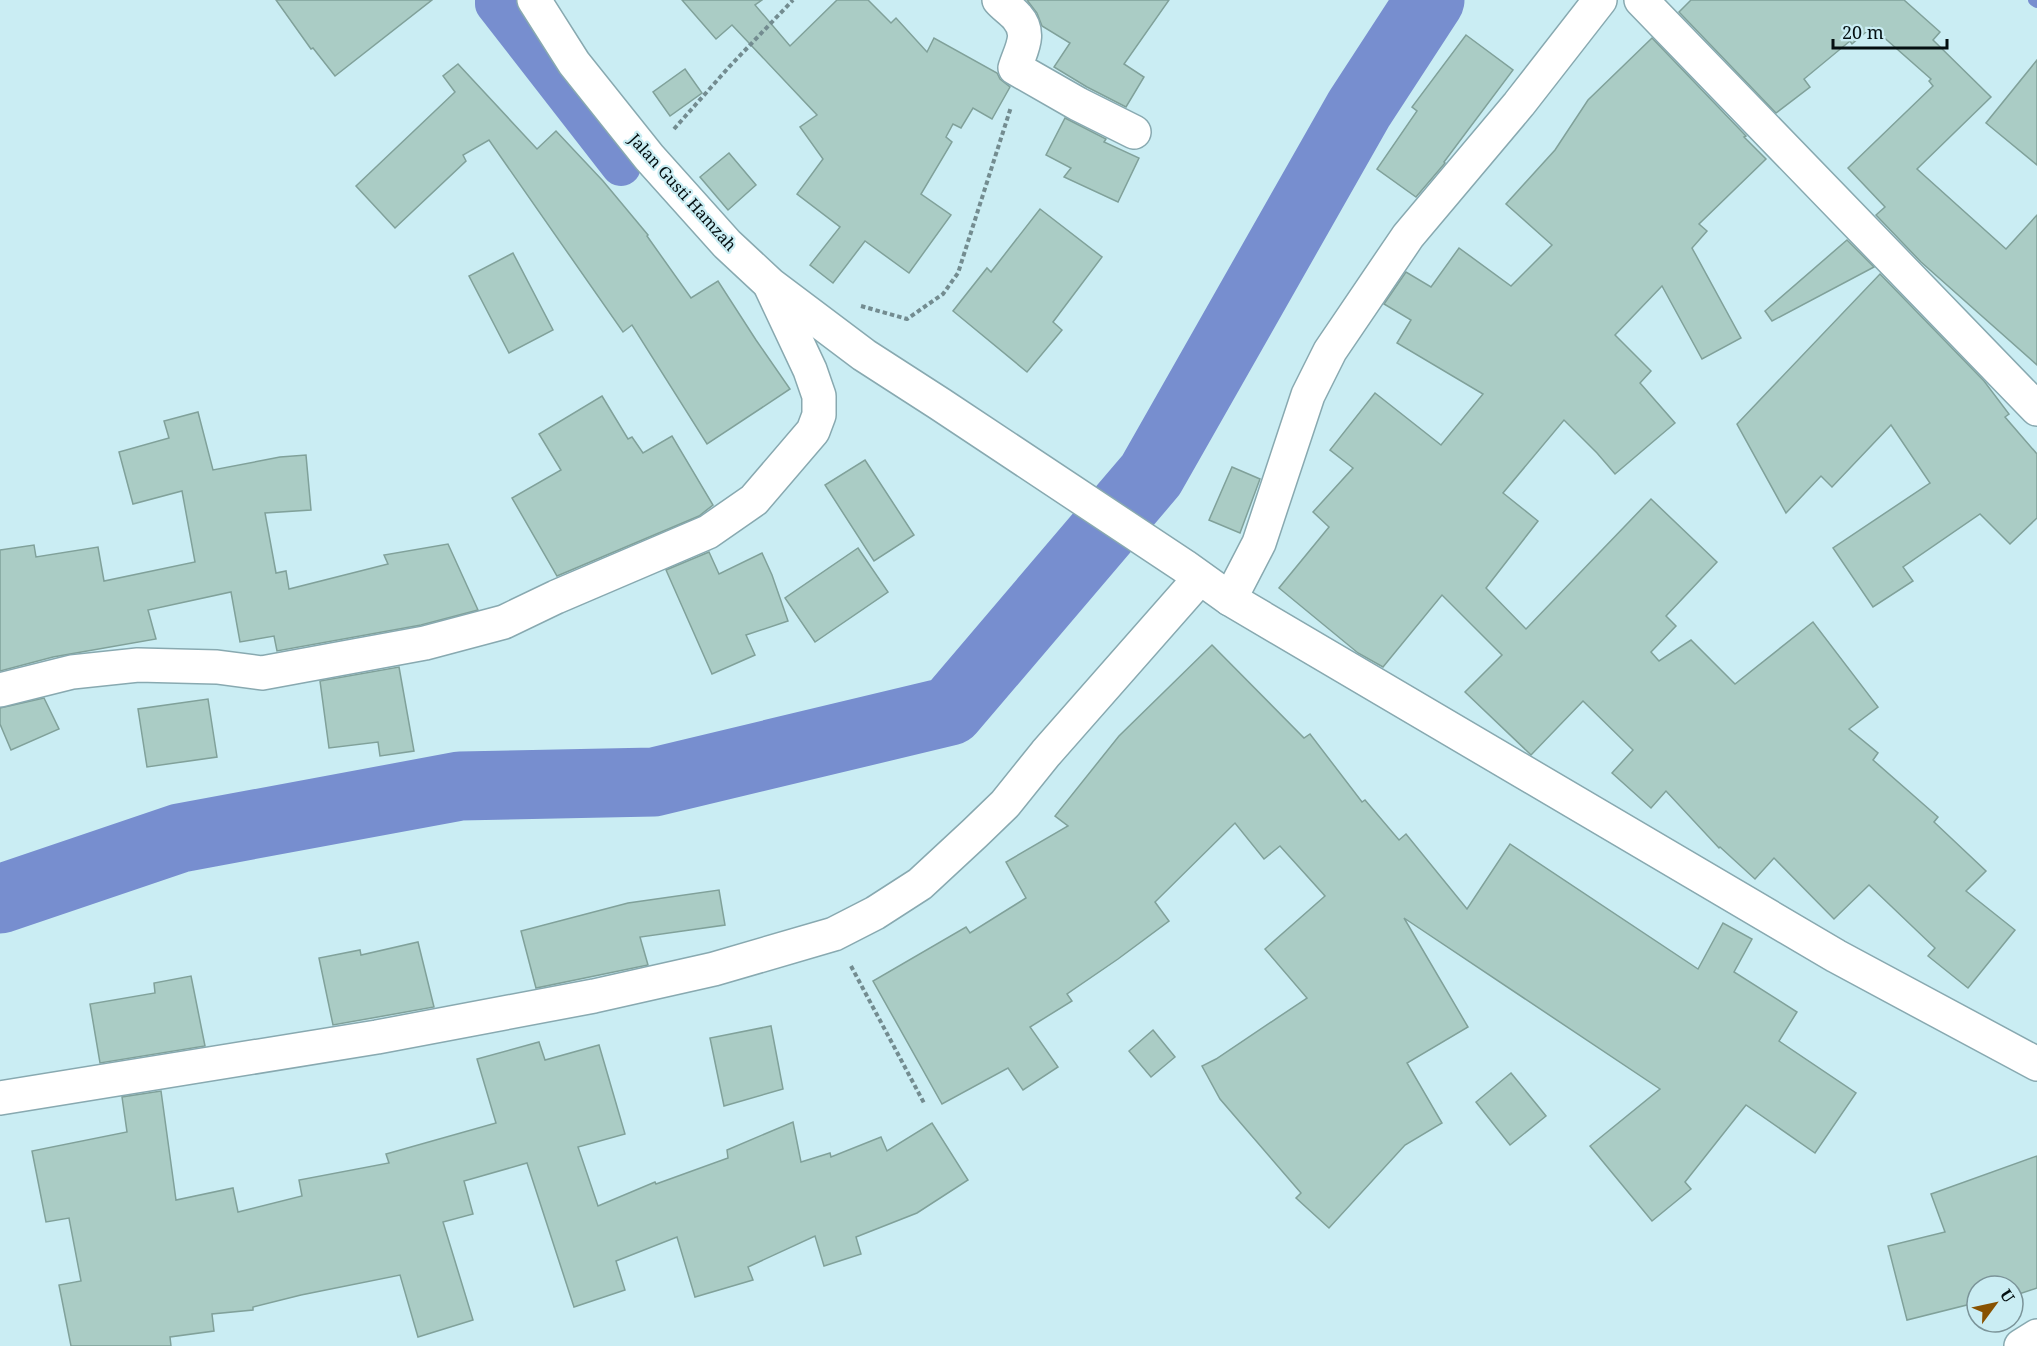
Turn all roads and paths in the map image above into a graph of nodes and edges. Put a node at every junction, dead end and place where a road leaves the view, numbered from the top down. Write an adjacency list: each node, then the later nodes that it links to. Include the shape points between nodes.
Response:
1 (534, 0): 8 (street, Jalan Gusti Hamzah, via 574,63)
2 (793, 0): 8 (path)
3 (999, 0): 6 (street, via 1016,15 1026,35)
4 (1600, 0): 13 (street, via 1408,236 1330,351 1308,395 1259,543)
5 (1641, 0): 11 (street)
6 (1015, 68): 7 (street); 10 (path, via 1017,86 958,273 943,294 907,319)
7 (1134, 132)
8 (649, 157): 9 (street, Jalan Gusti Hamzah, via 727,244)
9 (771, 285): 12 (street, Jalan Gusti Hamzah, via 864,355); 14 (street, via 810,370 819,396 819,415 813,431 754,500 708,532 504,622 424,643 262,673 138,665 72,672)
10 (851, 303)
11 (2037, 410)
12 (1192, 572): 13 (street, Jalan Gusti Hamzah); 15 (street, via 1005,804 920,884)
13 (1230, 599): 16 (street, Jalan Gusti Hamzah, via 1826,950)
14 (0, 690)
15 (834, 934): 17 (street, via 714,969 594,996 377,1037); 18 (path)
16 (2037, 1064)
17 (0, 1098)
18 (924, 1103)
19 (2037, 1336): 20 (street)
20 (2021, 1346)

